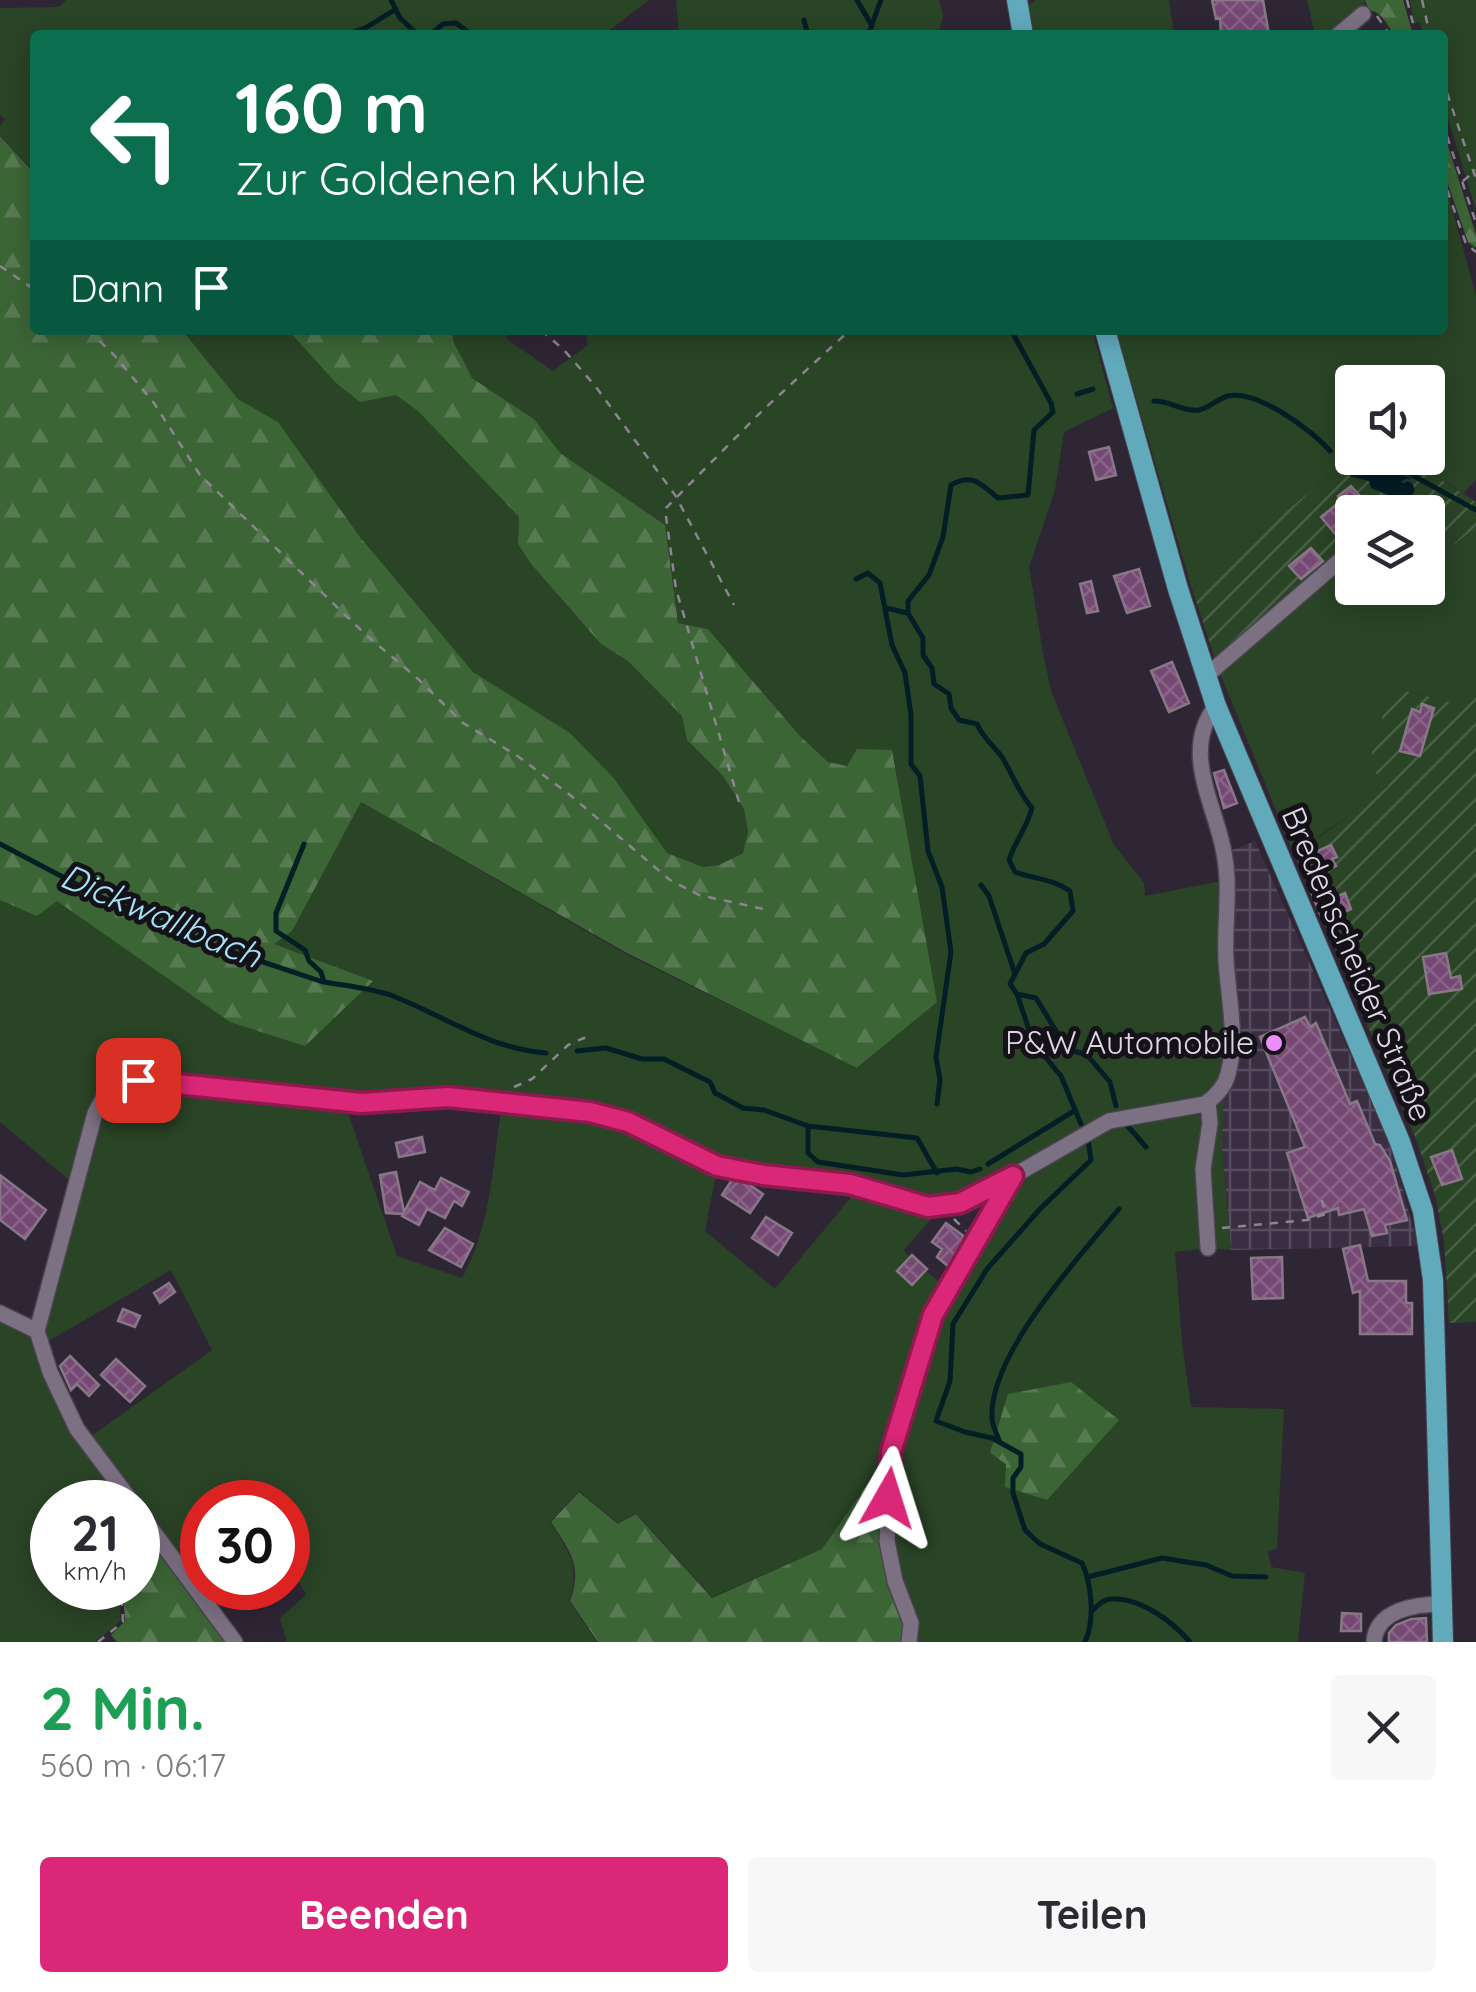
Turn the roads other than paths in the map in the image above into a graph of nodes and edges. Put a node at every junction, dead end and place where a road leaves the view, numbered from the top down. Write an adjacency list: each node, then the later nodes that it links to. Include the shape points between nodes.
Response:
1 (1017, 0): 3 (main road)
2 (1363, 14): 4 (street)
3 (1022, 30)
4 (1344, 30)
5 (1106, 335): 7 (main road, Bredenscheider Straße)
6 (1335, 565): 7 (street)
7 (1206, 676): 8 (main road, Bredenscheider Straße)
8 (1216, 706): 9 (street, via 1201,754 1226,864 1232,1038 1228,1078); 16 (main road, Bredenscheider Straße, via 1423,1211 1433,1280)
9 (1208, 1102): 10 (street, via 1109,1121); 11 (street)
10 (1013, 1176): 13 (street, via 967,1200 928,1207 850,1184 717,1166 602,1115 448,1097 362,1103 130,1081 102,1098 95,1113); 18 (street, via 933,1315 891,1452 887,1541 911,1622)
11 (1208, 1248)
12 (0, 1313): 13 (street)
13 (36, 1331): 14 (street, via 77,1429)
14 (115, 1480)
15 (160, 1540): 17 (street)
16 (1442, 1604): 19 (street, via 1385,1616); 20 (main road, Bredenscheider Straße)
17 (236, 1642)
18 (909, 1642)
19 (1374, 1642)
20 (1444, 1642)

